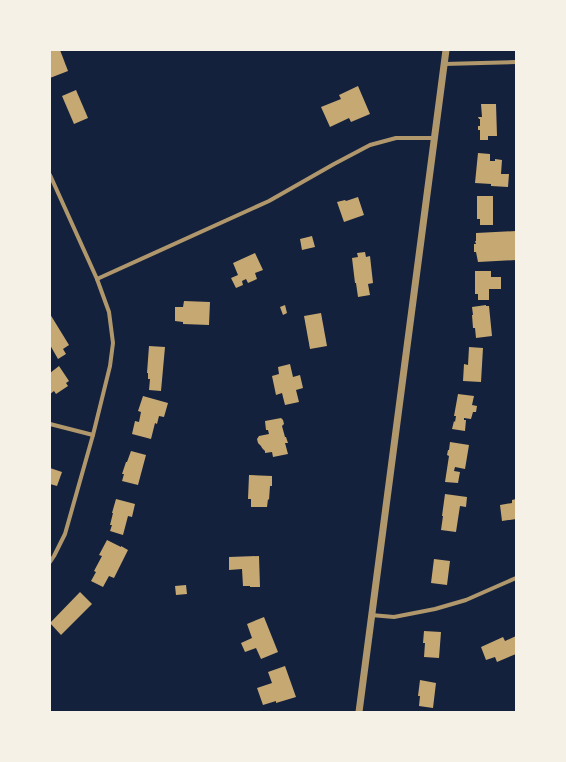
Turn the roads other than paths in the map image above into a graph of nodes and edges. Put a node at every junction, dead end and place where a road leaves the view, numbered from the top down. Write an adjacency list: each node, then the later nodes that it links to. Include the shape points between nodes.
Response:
1 (446, 50): 3 (street)
2 (516, 62): 3 (street)
3 (444, 64): 4 (street)
4 (434, 138): 6 (street, via 396,138 370,145 269,201); 11 (street)
5 (50, 175): 6 (street)
6 (97, 279): 8 (street, via 109,312 113,343)
7 (50, 424): 8 (street)
8 (93, 435): 9 (street, via 65,534)
9 (50, 562)
10 (516, 578): 11 (street, via 466,600 435,609 394,617)
11 (371, 616): 12 (street)
12 (359, 712)

